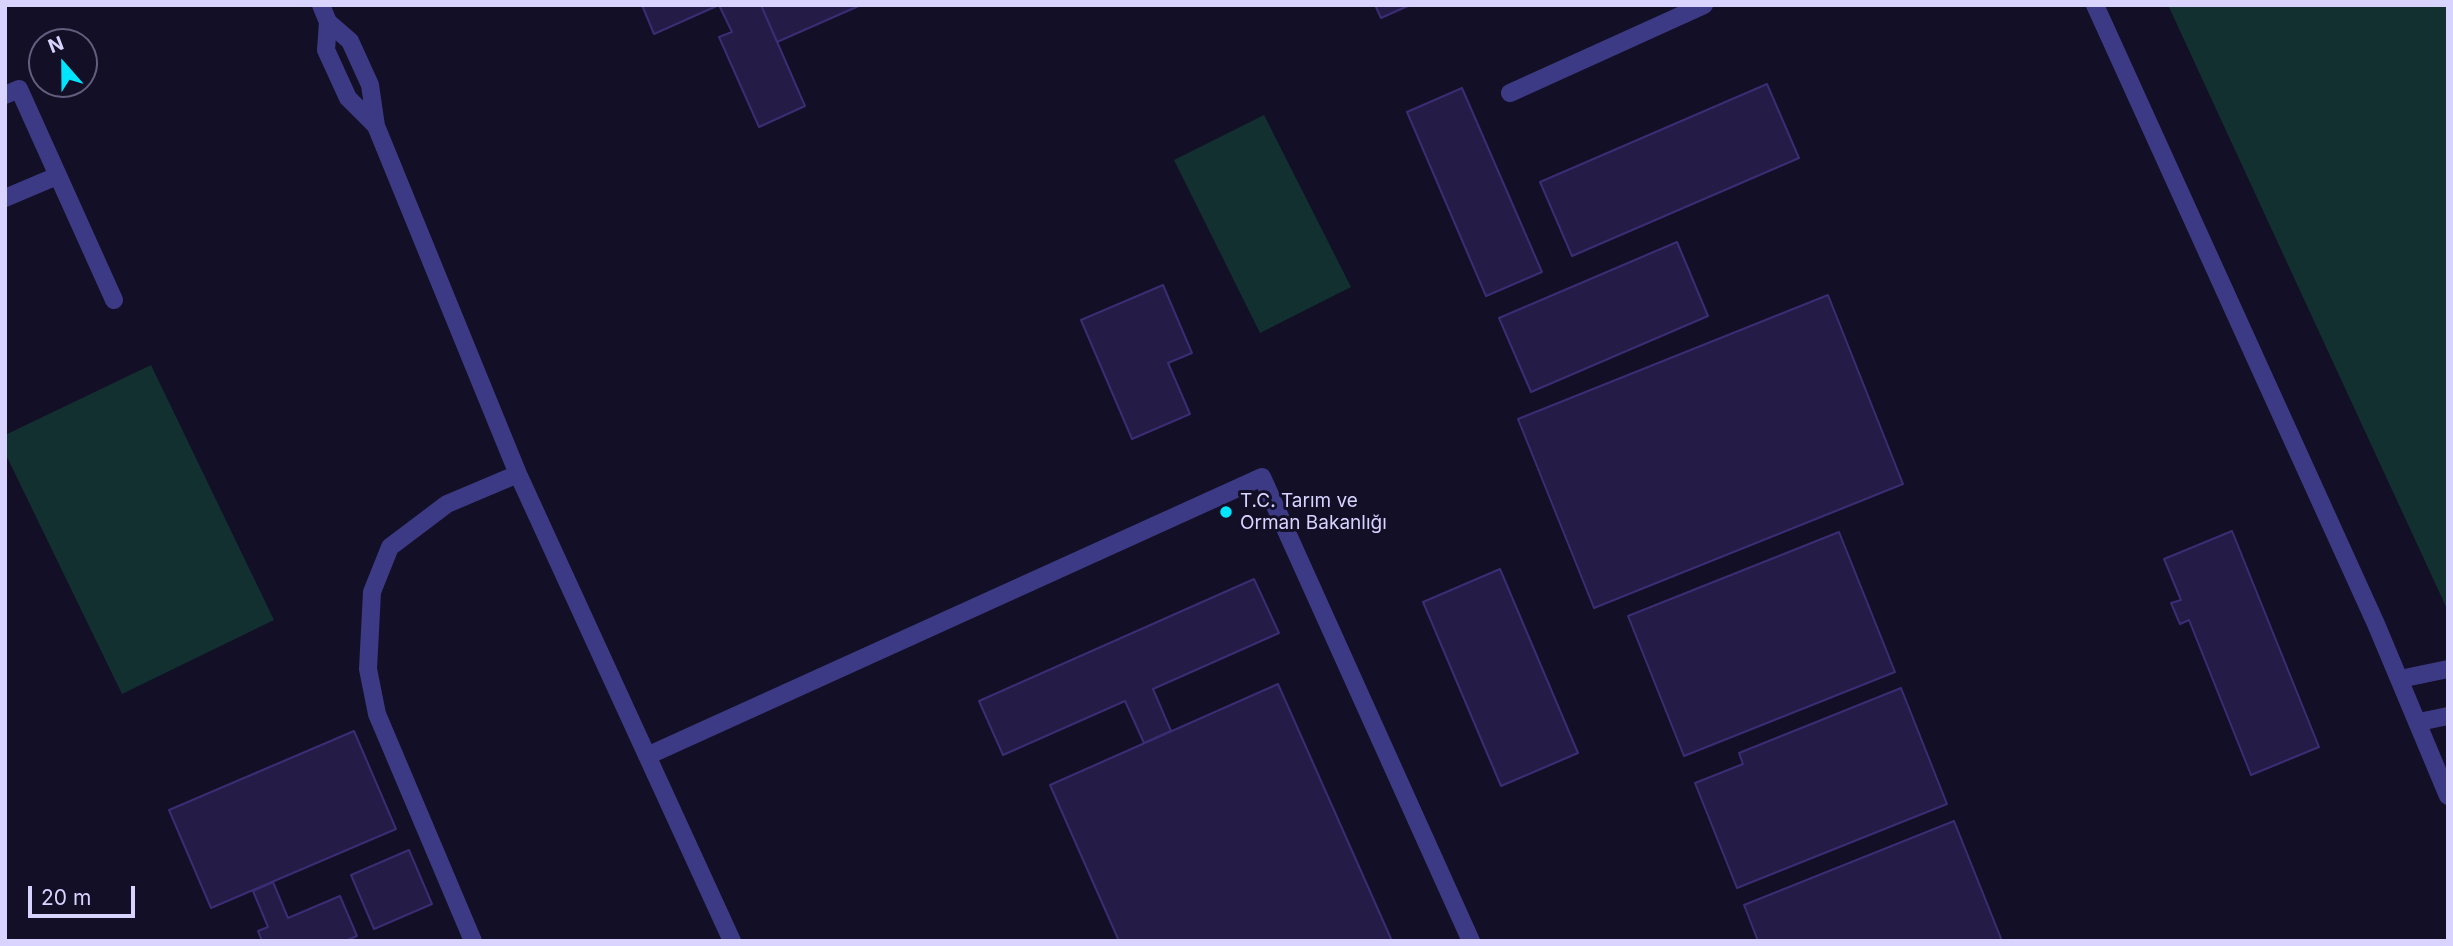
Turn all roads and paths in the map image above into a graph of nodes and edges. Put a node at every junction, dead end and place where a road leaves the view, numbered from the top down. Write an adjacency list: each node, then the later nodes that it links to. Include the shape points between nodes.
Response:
1 (321, 5): 4 (street)
2 (1704, 5): 5 (street)
3 (2095, 5): 13 (street)
4 (328, 22): 7 (street, via 350,41 370,85); 7 (street, via 326,50 348,98)
5 (1510, 93)
6 (5, 95): 8 (street, via 19,89)
7 (376, 126): 11 (street)
8 (57, 176): 9 (street); 10 (street)
9 (5, 198)
10 (114, 300)
11 (518, 474): 16 (street); 18 (street, via 447,504 390,547 372,592 368,669 377,714)
12 (2448, 669): 13 (street)
13 (2400, 679): 15 (street)
14 (2448, 716): 15 (street)
15 (2419, 722): 17 (street)
16 (647, 756): 19 (street); 20 (street, via 1262,477)
17 (2448, 796)
18 (473, 941)
19 (732, 941)
20 (1471, 941)

